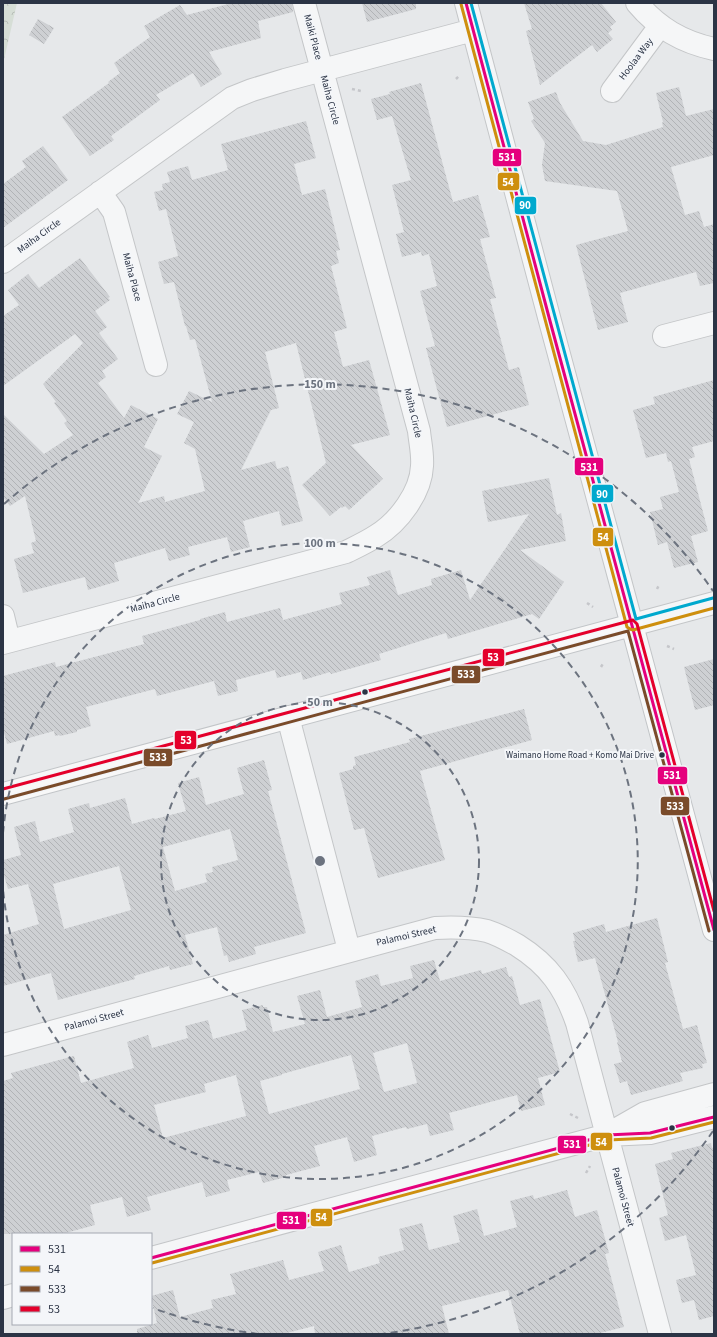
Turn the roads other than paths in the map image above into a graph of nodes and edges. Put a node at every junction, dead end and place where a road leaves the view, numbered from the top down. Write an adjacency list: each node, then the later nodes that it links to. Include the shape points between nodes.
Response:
1 (304, 3): 7 (street, Maiki Place)
2 (466, 3): 5 (street)
3 (637, 3): 4 (street, via 646,15)
4 (660, 26): 6 (street, via 696,45); 8 (street, Hoolaa Way)
5 (473, 30): 7 (street, Maiha Circle); 16 (street)
6 (714, 49)
7 (322, 70): 9 (street, Maiha Circle, via 232,98); 17 (street, Maiha Circle, via 419,431 422,465 419,484 410,503 378,536 346,552)
8 (612, 91)
9 (100, 192): 10 (street, Maiha Circle); 13 (street, Maiha Place, via 114,212)
10 (3, 262)
11 (714, 323): 12 (street)
12 (664, 336)
13 (156, 365)
14 (714, 603): 16 (street)
15 (3, 616): 17 (street, Maiha Circle)
16 (632, 625): 18 (main road); 20 (main road)
17 (6, 642)
18 (288, 717): 19 (main road); 21 (street)
19 (3, 794)
20 (714, 930)
21 (349, 950): 22 (street, Palamoi Street); 25 (street, Palamoi Street, via 435,928 457,927 488,932 531,953 549,970 570,1003)
22 (3, 1044)
23 (714, 1094): 25 (street, via 644,1113)
24 (714, 1117): 25 (street, via 650,1133)
25 (607, 1135): 26 (street); 27 (street, Palamoi Street)
26 (152, 1258)
27 (660, 1334)

